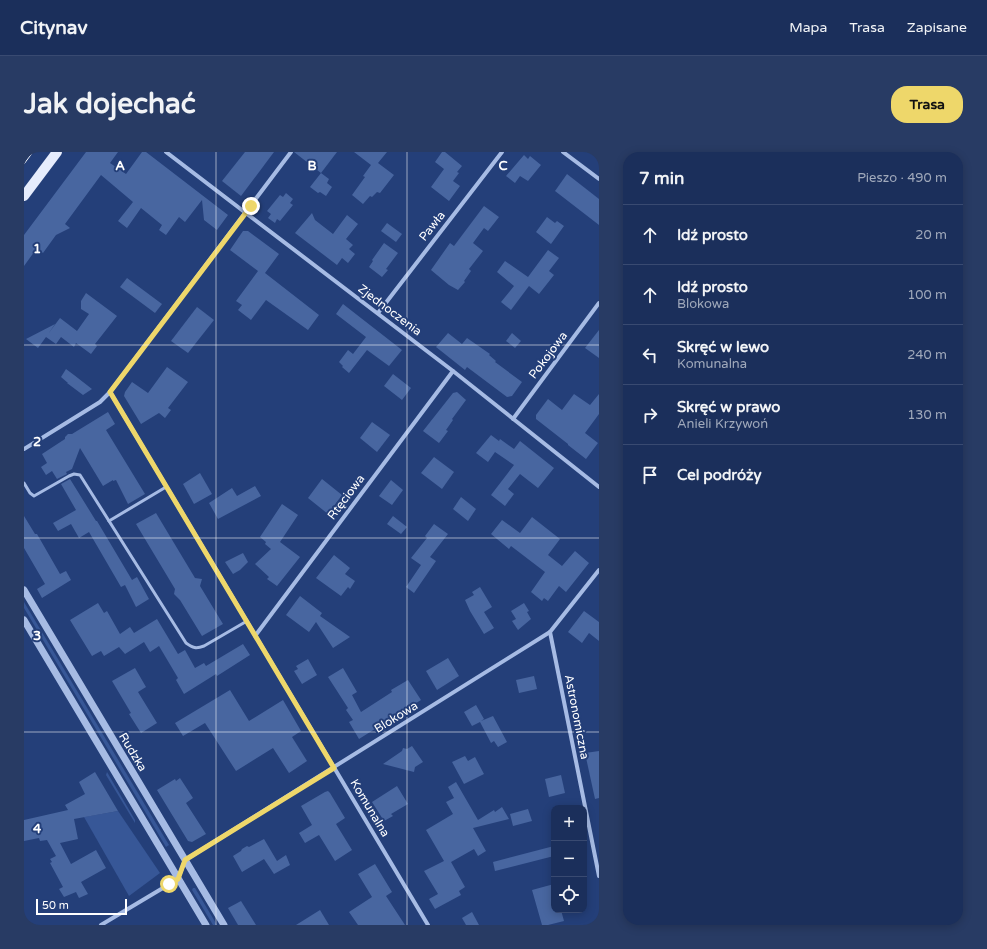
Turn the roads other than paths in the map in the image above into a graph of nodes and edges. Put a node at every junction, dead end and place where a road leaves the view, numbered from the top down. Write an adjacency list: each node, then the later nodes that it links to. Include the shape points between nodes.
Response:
1 (57, 152): 7 (main road)
2 (166, 152): 8 (street, Zjednoczenia)
3 (291, 152): 8 (street)
4 (502, 152): 10 (street, Pawła)
5 (563, 152): 6 (street)
6 (599, 179)
7 (24, 196)
8 (246, 212): 10 (street, Zjednoczenia); 12 (street)
9 (599, 303): 13 (street, Pokojowa)
10 (378, 313): 11 (street, Zjednoczenia)
11 (453, 371): 13 (street, Zjednoczenia); 24 (street, Rtęciowa)
12 (110, 392): 14 (street, via 100,402); 16 (street, Komunalna)
13 (514, 419): 17 (street, Zjednoczenia)
14 (24, 449)
15 (24, 483): 18 (lane, via 34,496 69,476 80,475)
16 (166, 486): 18 (lane); 22 (street, Komunalna)
17 (599, 487)
18 (109, 521): 22 (lane, via 186,643 192,648 204,646)
19 (599, 570): 23 (street, Blokowa)
20 (24, 590): 26 (street, Rudzka)
21 (24, 620): 28 (street)
22 (247, 621): 24 (street, Komunalna)
23 (550, 632): 25 (street, Blokowa); 27 (street, Astronomiczna)
24 (255, 636): 25 (street, Komunalna)
25 (334, 768): 26 (street, Blokowa); 32 (street, Komunalna)
26 (185, 860): 28 (street); 31 (street, Rudzka)
27 (599, 876)
28 (178, 879): 29 (street); 30 (street)
29 (101, 925)
30 (206, 925)
31 (224, 925)
32 (428, 925)

